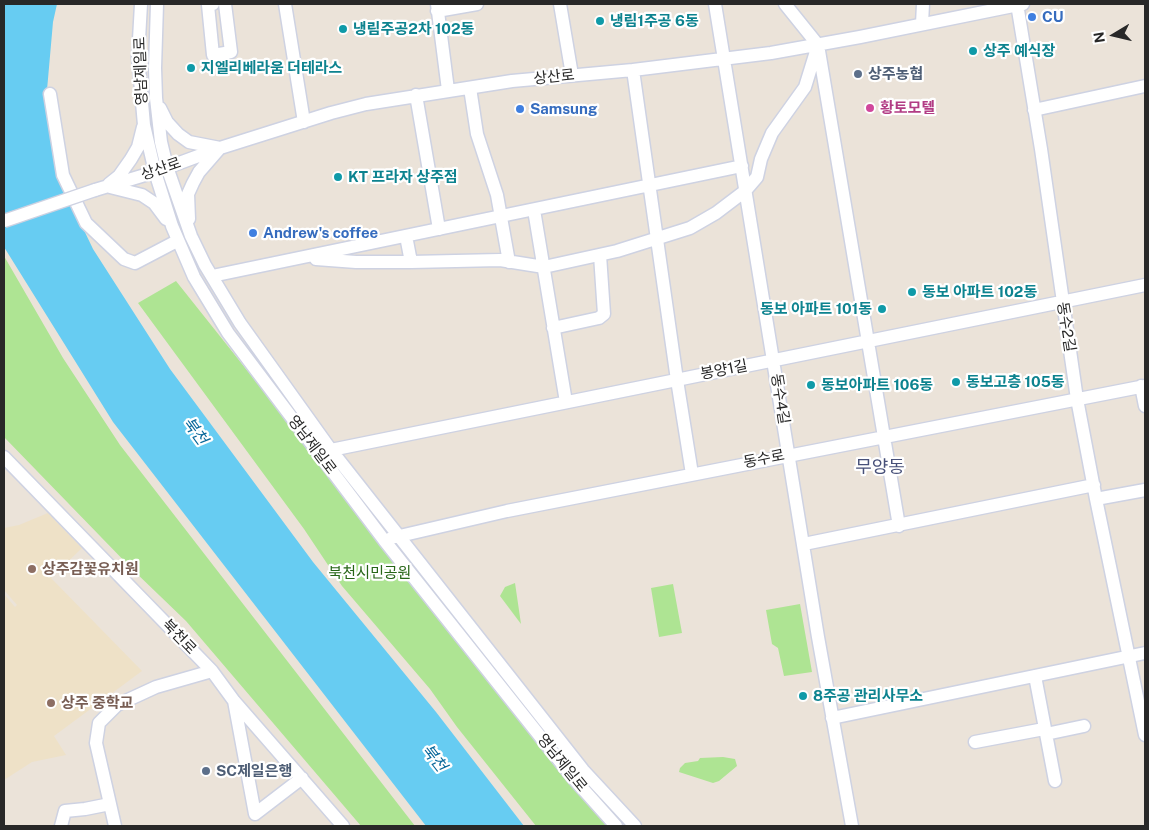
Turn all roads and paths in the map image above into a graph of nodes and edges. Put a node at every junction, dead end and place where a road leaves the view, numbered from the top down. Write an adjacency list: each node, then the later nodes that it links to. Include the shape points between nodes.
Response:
1 (140, 4): 26 (street, 영남제일로, via 138,57)
2 (157, 4): 23 (street, 영남제일로)
3 (213, 4): 4 (street, via 208,5 214,55 231,52)
4 (225, 4)
5 (285, 4): 25 (street)
6 (476, 4): 12 (street)
7 (560, 4): 17 (street)
8 (715, 4): 15 (street, 동수4길)
9 (785, 4): 14 (street)
10 (922, 4): 13 (street)
11 (1019, 4): 13 (street, 상산로); 24 (street, 동수2길)
12 (437, 7): 20 (street)
13 (922, 24): 14 (street, 상산로)
14 (818, 45): 15 (street, 상산로); 32 (street, via 805,87 772,134 757,177); 51 (street)
15 (724, 60): 16 (street, 상산로); 28 (street, 동수4길)
16 (633, 70): 17 (street, 상산로); 30 (street)
17 (572, 75): 19 (street, 상산로)
18 (1145, 86): 24 (street)
19 (470, 88): 20 (street, 상산로); 34 (street, via 477,134)
20 (448, 90): 22 (street, 상산로)
21 (50, 94): 41 (street, via 64,175 86,223 124,259 135,263)
22 (416, 95): 25 (street, 상산로, via 366,104); 37 (street)
23 (156, 98): 27 (street, via 167,122 178,134 189,142); 29 (street, 영남제일로)
24 (1034, 110): 49 (street, 동수2길)
25 (304, 122): 27 (street, 상산로)
26 (144, 125): 29 (street, 영남제일로); 31 (street, via 138,147 119,176)
27 (220, 148): 29 (street, 상산로); 38 (street, via 199,172 188,194)
28 (742, 166): 30 (street); 32 (street, 동수4길)
29 (161, 169): 31 (street, 상산로); 36 (street, 영남제일로); 38 (street, 영남제일로)
30 (649, 186): 33 (street); 40 (street)
31 (100, 188): 35 (street, 상산로, bridge); 36 (street, via 142,195)
32 (745, 191): 40 (street, via 690,228); 52 (street, 동수4길)
33 (534, 210): 34 (street); 46 (street)
34 (501, 217): 37 (street); 45 (street)
35 (4, 221)
36 (172, 226): 41 (street, 영남제일로)
37 (439, 229): 39 (street)
38 (191, 236): 47 (street, 영남제일로)
39 (406, 236): 43 (street); 44 (street)
40 (658, 239): 42 (street); 53 (street)
41 (177, 241): 68 (street, 영남제일로, via 194,277 228,332)
42 (600, 255): 46 (street); 50 (street, via 604,314 599,318)
43 (299, 258): 44 (street); 47 (street)
44 (411, 262): 45 (street)
45 (509, 262): 46 (street)
46 (544, 267): 50 (street)
47 (212, 276): 59 (street, 영남제일로, via 240,323)
48 (1145, 285): 49 (street, 봉양1길)
49 (1062, 302): 51 (street, 봉양1길); 55 (street, 동수2길)
50 (553, 328): 56 (street)
51 (867, 341): 52 (street, 봉양1길); 58 (street)
52 (773, 360): 53 (street, 봉양1길); 60 (street, 동수4길)
53 (677, 380): 56 (street, 봉양1길); 62 (street)
54 (1143, 386): 55 (street, 동수로); 57 (street)
55 (1077, 398): 58 (street, 동수로); 63 (street, 동수2길)
56 (566, 402): 59 (street, 봉양1길)
57 (1145, 406)
58 (884, 436): 60 (street, 동수로); 66 (street)
59 (331, 450): 67 (street, 영남제일로)
60 (789, 454): 62 (street, 동수로); 69 (street, 동수4길)
61 (4, 457): 72 (street, 북천로)
62 (692, 474): 67 (street, 동수로)
63 (1094, 485): 65 (street, 동수2길); 66 (street)
64 (1145, 490): 65 (street)
65 (1096, 499): 71 (street, 동수2길)
66 (899, 526): 69 (street)
67 (398, 536): 68 (street, 동수로); 87 (street, 영남제일로, via 583,770)
68 (384, 540): 86 (street, 영남제일로, via 574,779)
69 (804, 544): 75 (street, 동수4길)
70 (1145, 653): 71 (street)
71 (1130, 656): 73 (street); 78 (street, 동수2길)
72 (212, 671): 74 (street, 북천로); 82 (street, via 156,687 117,704 99,723 96,743)
73 (1035, 676): 75 (street); 77 (street)
74 (234, 701): 80 (street, 북천로); 80 (street, via 255,814)
75 (832, 718): 88 (street, 동수4길)
76 (1084, 726): 77 (street)
77 (1045, 732): 79 (street); 81 (street)
78 (1145, 735)
79 (975, 742)
80 (302, 778): 85 (street, 북천로)
81 (1055, 781)
82 (110, 804): 83 (street, via 65,811); 84 (street)
83 (61, 826)
84 (115, 826)
85 (344, 826)
86 (616, 826)
87 (635, 826)
88 (852, 826)

